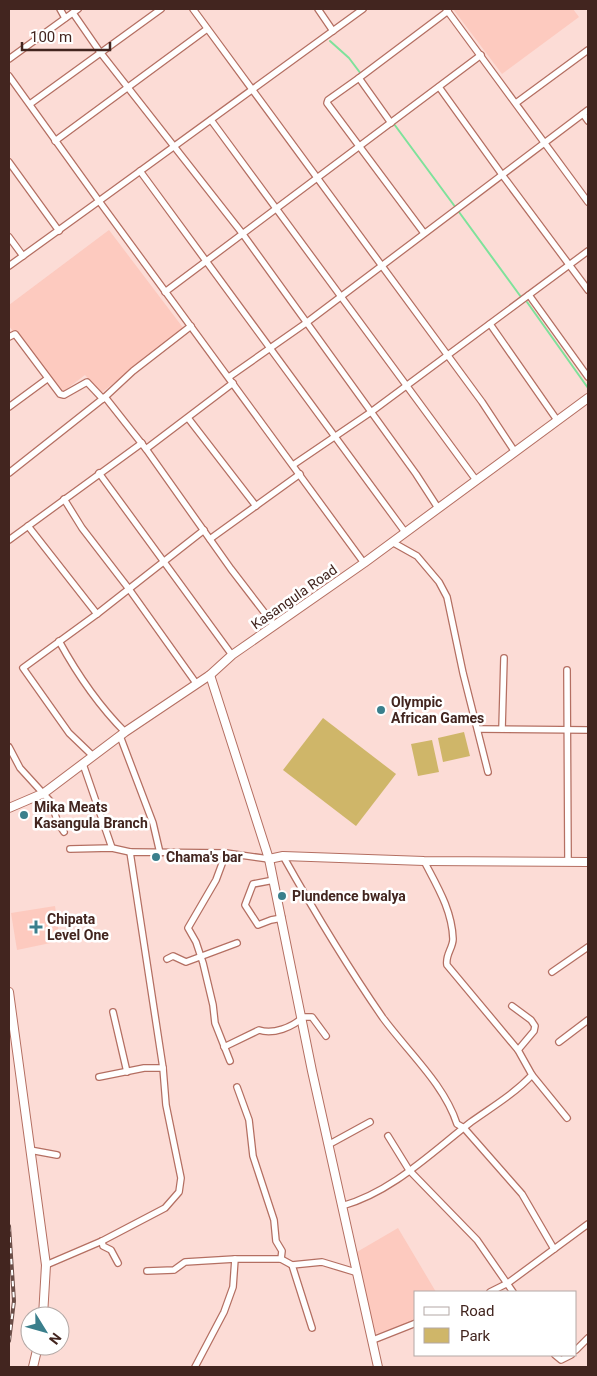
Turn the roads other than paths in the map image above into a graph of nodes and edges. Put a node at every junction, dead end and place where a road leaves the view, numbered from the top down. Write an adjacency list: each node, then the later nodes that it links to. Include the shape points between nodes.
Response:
1 (60, 9): 8 (street)
2 (161, 9): 12 (street)
3 (193, 9): 9 (street)
4 (318, 9): 10 (street)
5 (363, 9): 10 (street)
6 (447, 10): 13 (street); 16 (street)
7 (75, 11): 8 (street); 12 (street)
8 (65, 18): 14 (street)
9 (207, 29): 17 (street); 19 (street)
10 (333, 31): 19 (street)
11 (588, 50): 20 (street)
12 (100, 52): 17 (street); 21 (street)
13 (481, 55): 18 (street); 20 (street)
14 (9, 59)
15 (9, 76): 21 (street)
16 (359, 78): 25 (street); 28 (street, via 327,103)
17 (127, 87): 26 (street); 29 (street)
18 (439, 87): 25 (street); 32 (street)
19 (252, 91): 23 (street); 33 (street)
20 (516, 103): 27 (street)
21 (30, 104): 26 (street)
22 (586, 112): 24 (street); 27 (street)
23 (211, 120): 29 (street); 36 (street)
24 (588, 121)
25 (391, 123): 28 (street)
26 (55, 142): 34 (street)
27 (545, 144): 32 (street); 35 (street)
28 (361, 146): 33 (street); 38 (street)
29 (173, 147): 31 (street); 39 (street)
30 (9, 162): 37 (street)
31 (140, 171): 34 (street); 43 (street)
32 (502, 176): 38 (street); 46 (street)
33 (317, 178): 36 (street); 44 (street)
34 (99, 201): 37 (street); 48 (street)
35 (588, 202)
36 (276, 208): 39 (street); 49 (street)
37 (59, 231): 42 (street)
38 (424, 233): 44 (street)
39 (242, 234): 43 (street); 51 (street)
40 (9, 237): 42 (street)
41 (588, 251): 46 (street)
42 (23, 256): 45 (street)
43 (205, 261): 48 (street); 55 (street)
44 (381, 265): 49 (street); 56 (street)
45 (9, 266)
46 (570, 266): 47 (street); 50 (street)
47 (588, 290)
48 (165, 292): 53 (street)
49 (342, 295): 51 (street); 61 (street)
50 (529, 295): 52 (street); 58 (street)
51 (306, 322): 55 (street); 65 (street)
52 (490, 324): 56 (street); 67 (street)
53 (191, 326): 57 (street); 62 (street)
54 (9, 337): 59 (street, via 15,334)
55 (271, 348): 57 (street); 68 (street)
56 (447, 356): 61 (street); 71 (street)
57 (229, 377): 60 (street)
58 (588, 377)
59 (47, 379): 62 (street, via 62,395 87,382); 64 (street)
60 (233, 383): 66 (street); 72 (street)
61 (406, 386): 65 (street); 76 (street)
62 (104, 398): 69 (street); 73 (street)
63 (588, 398): 67 (street, Kasangula Road)
64 (9, 407)
65 (371, 412): 68 (street); 79 (street)
66 (188, 418): 70 (street); 78 (street)
67 (557, 420): 71 (street, Kasangula Road)
68 (334, 437): 72 (street); 82 (street)
69 (142, 443): 70 (street); 74 (street)
70 (146, 449): 81 (street)
71 (515, 452): 76 (street, Kasangula Road)
72 (293, 465): 75 (street)
73 (9, 472)
74 (99, 474): 77 (street); 86 (street)
75 (300, 474): 78 (street); 87 (street)
76 (476, 480): 79 (street, Kasangula Road)
77 (64, 499): 80 (street); 88 (street, via 82,528)
78 (256, 506): 83 (street)
79 (438, 508): 82 (street, Kasangula Road)
80 (28, 526): 84 (street); 89 (street)
81 (204, 530): 83 (street); 86 (street)
82 (405, 532): 85 (street, Kasangula Road)
83 (210, 539): 90 (street)
84 (9, 540)
85 (392, 542): 87 (street, Kasangula Road); 97 (street, via 417,556 443,590)
86 (164, 563): 88 (street); 92 (street)
87 (364, 563): 90 (street, Kasangula Road)
88 (129, 588): 89 (street); 96 (street)
89 (97, 614): 91 (street)
90 (274, 626): 92 (street, Kasangula Road)
91 (59, 641): 101 (street); 103 (street, via 23,668 69,733)
92 (232, 655): 95 (street, Kasangula Road)
93 (504, 658): 98 (street)
94 (567, 670): 99 (street)
95 (210, 675): 96 (street, Kasangula Road); 115 (street)
96 (196, 683): 101 (street, Kasangula Road)
97 (478, 729): 98 (street); 105 (street)
98 (502, 729): 99 (street)
99 (567, 730): 100 (street); 117 (street)
100 (588, 730)
101 (122, 734): 103 (street, Kasangula Road); 112 (street)
102 (9, 747): 106 (street, via 20,768)
103 (93, 756): 104 (street, Kasangula Road)
104 (84, 764): 106 (street, Kasangula Road); 109 (street)
105 (488, 772)
106 (44, 793): 107 (street, Kasangula Road); 108 (street)
107 (9, 808)
108 (64, 832)
109 (112, 848): 110 (street); 111 (street)
110 (70, 849)
111 (130, 852): 112 (street); 136 (street)
112 (160, 853): 113 (street)
113 (226, 853): 115 (street); 123 (street, via 216,880 188,928)
114 (283, 856): 115 (street); 116 (street); 143 (street, via 377,1008 451,1106 457,1124)
115 (269, 859): 119 (street)
116 (424, 861): 117 (street); 134 (street, via 450,916 453,942 448,951 447,965)
117 (568, 861): 118 (street)
118 (588, 862)
119 (274, 880): 120 (street); 120 (street, via 253,884 245,904 258,925)
120 (282, 918): 129 (street)
121 (236, 942): 123 (street)
122 (588, 947): 125 (street)
123 (200, 957): 124 (street, via 186,962 173,956); 133 (street, via 215,1023)
124 (167, 959)
125 (552, 972)
126 (9, 992): 146 (street)
127 (512, 1006): 134 (street, via 535,1026)
128 (113, 1012): 137 (street)
129 (302, 1017): 131 (street, via 312,1018); 133 (street, via 297,1024 266,1032 259,1030); 145 (street)
130 (588, 1020): 132 (street)
131 (326, 1036)
132 (559, 1042)
133 (224, 1047): 135 (street)
134 (518, 1050): 138 (street)
135 (230, 1061)
136 (163, 1068): 137 (street); 151 (street, via 166,1105 181,1178 179,1192 165,1208)
137 (127, 1072): 139 (street)
138 (532, 1076): 141 (street); 143 (street)
139 (99, 1077)
140 (237, 1087): 154 (street, via 249,1120 253,1156 274,1220)
141 (567, 1118)
142 (370, 1122): 145 (street)
143 (464, 1128): 148 (street); 152 (street, via 522,1194)
144 (388, 1136): 148 (street)
145 (328, 1144): 149 (street)
146 (30, 1150): 147 (street); 156 (street)
147 (58, 1155)
148 (410, 1170): 149 (street, via 374,1194); 160 (street, via 477,1240)
149 (342, 1206): 159 (street)
150 (588, 1224): 152 (street)
151 (102, 1241): 155 (street); 156 (street)
152 (554, 1249): 160 (street)
153 (235, 1259): 154 (street); 158 (street, via 185,1262 174,1270); 171 (street, via 233,1287 224,1312)
154 (281, 1259): 157 (street)
155 (118, 1263)
156 (46, 1264): 163 (street)
157 (292, 1265): 159 (street, via 322,1262); 165 (street)
158 (147, 1271)
159 (356, 1272): 167 (street)
160 (508, 1283): 161 (street); 162 (street)
161 (492, 1291)
162 (512, 1291)
163 (44, 1306)
164 (414, 1324): 167 (street)
165 (312, 1328)
166 (588, 1338): 168 (street)
167 (373, 1340): 172 (street)
168 (577, 1349)
169 (555, 1356): 170 (street, via 561,1360)
170 (569, 1356)
171 (195, 1367)
172 (378, 1367)

